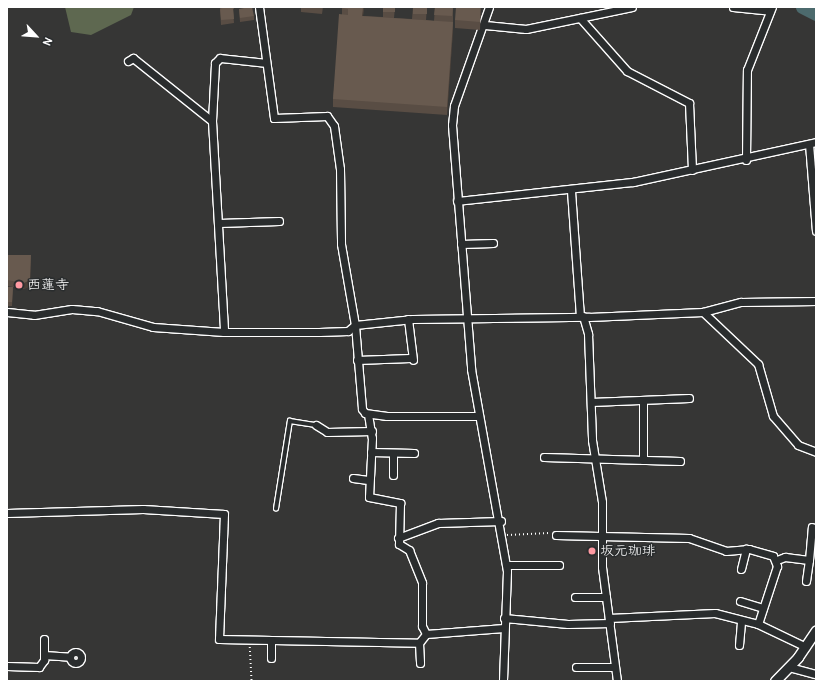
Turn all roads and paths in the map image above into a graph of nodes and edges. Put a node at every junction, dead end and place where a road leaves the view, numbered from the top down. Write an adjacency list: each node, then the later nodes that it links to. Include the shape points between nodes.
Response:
1 (259, 7): 9 (street)
2 (489, 7): 7 (street)
3 (632, 7): 6 (street)
4 (734, 7): 5 (street)
5 (771, 9): 12 (street, via 747,70)
6 (580, 18): 7 (street, via 526,29); 13 (street, via 627,71 690,103)
7 (485, 25): 15 (street, via 452,116)
8 (128, 61): 10 (street, via 133,58)
9 (266, 63): 10 (street, via 220,58 215,63); 27 (street, via 274,118 327,116 334,126 340,169 341,244)
10 (212, 121): 17 (street)
11 (812, 143): 12 (street); 18 (street)
12 (746, 160): 13 (street)
13 (692, 170): 14 (street)
14 (571, 191): 15 (street); 25 (street)
15 (457, 201): 20 (street)
16 (279, 221): 17 (street)
17 (219, 223): 28 (street)
18 (816, 231)
19 (494, 243): 20 (street)
20 (461, 244): 24 (street)
21 (816, 301): 23 (street, via 732,302)
22 (7, 312): 28 (street, via 34,316 72,310 97,311 153,327)
23 (703, 312): 25 (street); 39 (street, via 758,364 773,416 798,445)
24 (465, 316): 25 (street); 26 (street); 34 (street)
25 (581, 316): 32 (street, via 588,334)
26 (408, 319): 27 (street); 29 (street, via 412,359)
27 (355, 325): 28 (street, via 348,331); 29 (street)
28 (224, 332)
29 (357, 360): 33 (street, via 362,409)
30 (689, 398): 31 (street)
31 (643, 400): 32 (street); 43 (street)
32 (591, 402): 42 (street, via 592,440)
33 (368, 414): 34 (street); 36 (street)
34 (478, 416): 50 (street)
35 (316, 425): 36 (street, via 327,432); 48 (lane, via 290,421)
36 (372, 431): 37 (street)
37 (371, 452): 38 (street); 47 (street)
38 (393, 452): 40 (street); 45 (street)
39 (816, 452)
40 (414, 453)
41 (544, 457): 42 (street)
42 (597, 457): 43 (street); 54 (street)
43 (643, 460): 44 (street)
44 (680, 461)
45 (393, 475)
46 (353, 478): 47 (street)
47 (368, 480): 55 (street, via 369,497 400,503)
48 (276, 509)
49 (7, 514): 75 (street, via 143,509 224,514 219,639)
50 (501, 522): 52 (street); 55 (street, via 438,523)
51 (812, 527): 58 (street)
52 (504, 535): 53 (path); 59 (street)
53 (556, 535): 54 (street)
54 (602, 535): 56 (street, via 689,538 726,551); 64 (street)
55 (398, 538): 73 (street, via 399,544 409,550 422,583 422,626)
56 (746, 549): 57 (street); 61 (street)
57 (777, 560): 58 (street, via 785,557); 66 (street)
58 (809, 560): 62 (street)
59 (507, 565): 60 (street); 67 (street)
60 (560, 565)
61 (741, 569)
62 (806, 581)
63 (575, 597): 64 (street)
64 (606, 597): 68 (street)
65 (740, 601): 66 (street)
66 (763, 608): 70 (street)
67 (504, 618): 68 (street, via 568,624); 71 (street)
68 (609, 620): 69 (street, via 702,611); 86 (street)
69 (740, 621): 70 (street); 78 (street)
70 (758, 624): 79 (street)
71 (504, 628): 73 (street); 90 (street)
72 (816, 630): 79 (street)
73 (426, 634): 77 (street)
74 (44, 639): 80 (street)
75 (250, 640): 76 (street); 89 (path)
76 (271, 640): 77 (street); 82 (street)
77 (419, 643): 83 (street)
78 (739, 645)
79 (806, 647): 87 (street)
80 (44, 655): 81 (street); 84 (street, via 39,666)
81 (70, 657)
82 (271, 658)
83 (420, 664)
84 (7, 666)
85 (576, 667): 86 (street)
86 (614, 667): 91 (street)
87 (789, 667): 88 (street); 92 (street)
88 (816, 674)
89 (252, 681)
90 (503, 681)
91 (616, 681)
92 (775, 681)

